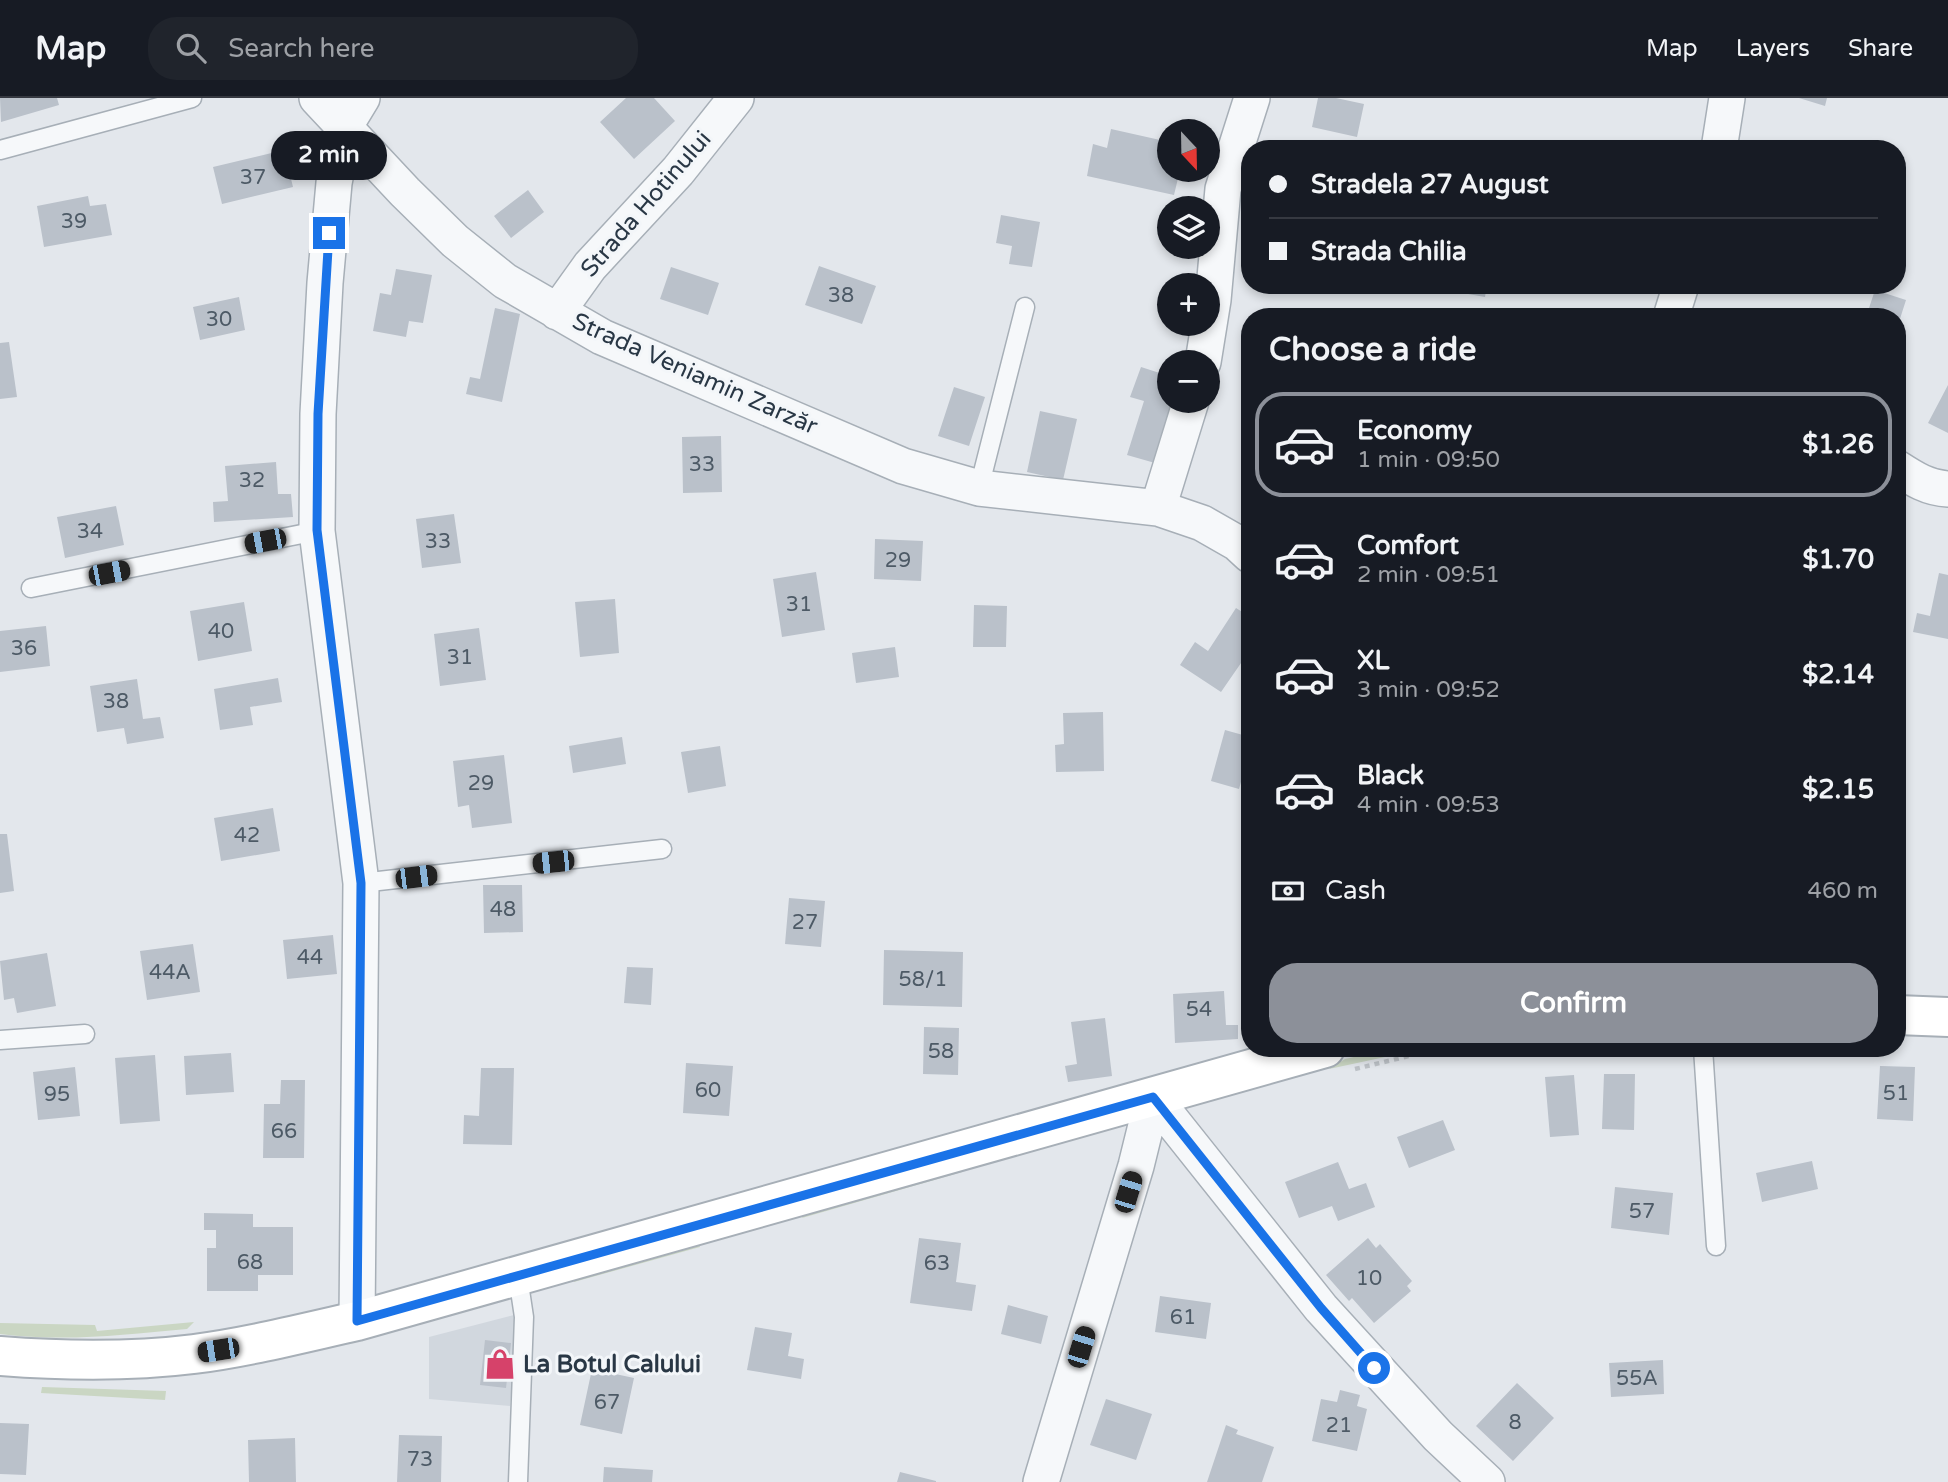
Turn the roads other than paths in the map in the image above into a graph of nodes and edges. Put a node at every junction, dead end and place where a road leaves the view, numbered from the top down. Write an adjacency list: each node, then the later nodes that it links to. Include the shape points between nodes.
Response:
1 (192, 98): 8 (lane)
2 (317, 98): 6 (street, Strada Veniamin Zarzăr)
3 (736, 98): 10 (street, Strada Hotinului, via 678,171 590,266)
4 (1252, 98): 11 (street, via 1223,189)
5 (1727, 98): 7 (street)
6 (353, 112): 10 (street, Strada Veniamin Zarzăr, via 405,192 505,281); 17 (street, via 334,183 325,283)
7 (1720, 140)
8 (0, 150)
9 (1025, 307): 14 (lane)
10 (557, 312): 14 (street, Strada Veniamin Zarzăr, via 601,337 903,466)
11 (1205, 350)
12 (1187, 413): 16 (street)
13 (1906, 474): 15 (street, via 1922,484)
14 (979, 488): 16 (street, Strada Veniamin Zarzăr)
15 (1948, 489)
16 (1158, 508): 18 (street, Strada Veniamin Zarzăr, via 1202,523)
17 (317, 530): 19 (lane); 21 (street)
18 (1241, 547)
19 (31, 588)
20 (662, 849): 21 (lane)
21 (361, 883): 31 (street)
22 (1906, 1015): 23 (main road)
23 (1948, 1017)
24 (85, 1034): 25 (lane)
25 (0, 1040)
26 (1293, 1057): 28 (main road)
27 (1704, 1057): 29 (lane)
28 (1153, 1097): 30 (main road); 34 (street); 35 (street, via 1321,1308 1438,1436)
29 (1716, 1246)
30 (518, 1277): 31 (main road); 33 (lane, via 524,1317)
31 (357, 1321): 32 (main road, via 194,1354 134,1359)
32 (0, 1356)
33 (518, 1482)
34 (1041, 1482)
35 (1487, 1482)

